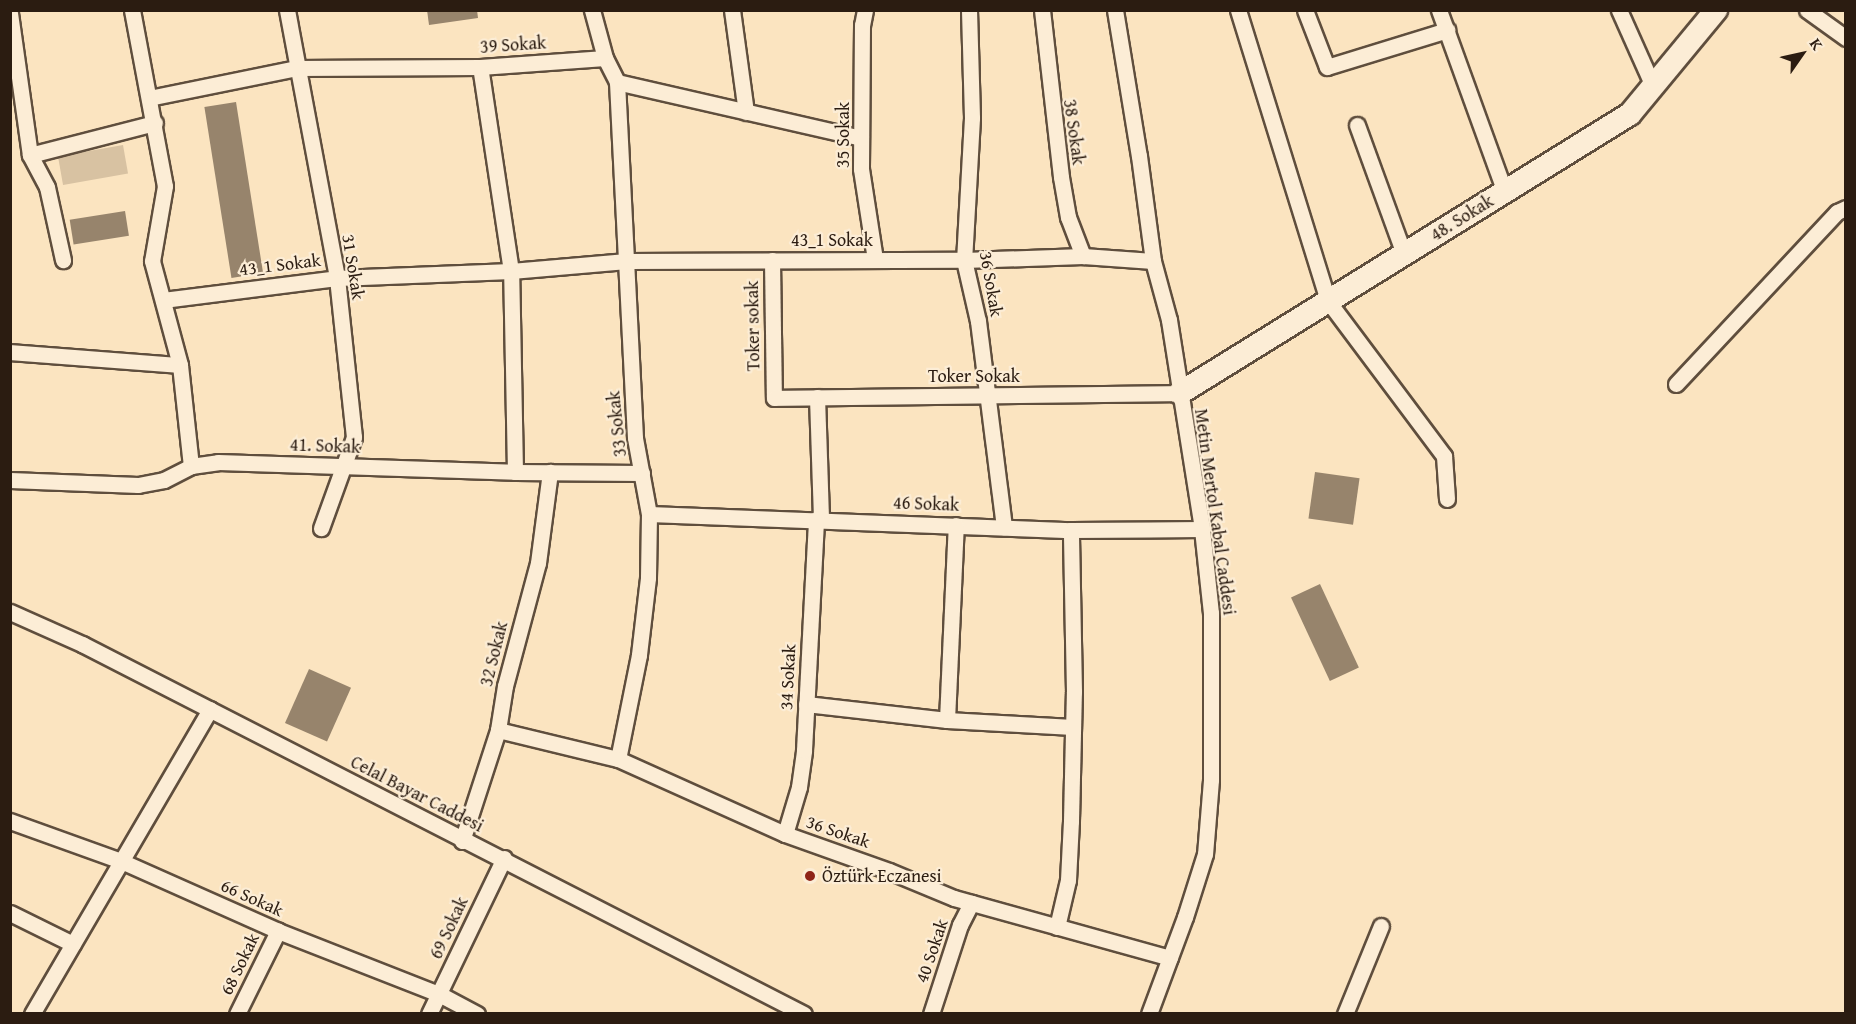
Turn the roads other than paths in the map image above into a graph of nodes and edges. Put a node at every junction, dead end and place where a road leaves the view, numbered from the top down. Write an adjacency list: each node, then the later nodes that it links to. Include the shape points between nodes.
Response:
1 (132, 10): 23 (street)
2 (287, 10): 20 (street, 31 Sokak)
3 (592, 10): 18 (street)
4 (732, 10): 24 (street)
5 (865, 10): 27 (street, 35 Sokak)
6 (969, 10): 36 (street, 36 Sokak, via 972,118)
7 (1042, 10): 32 (street, 38 Sokak, via 1061,177 1068,217)
8 (1115, 10): 38 (street, Metin Mertol Kabal Caddesi)
9 (1238, 10): 42 (street)
10 (1305, 10): 16 (street, via 1327,67)
11 (1439, 10): 16 (street)
12 (1619, 10): 22 (street)
13 (1716, 10): 22 (main road, 48. Sokak)
14 (1807, 10): 17 (street)
15 (10, 13): 28 (street)
16 (1446, 30): 29 (street)
17 (1845, 38)
18 (605, 58): 19 (street, 39 Sokak); 21 (street)
19 (480, 67): 20 (street, 39 Sokak); 39 (street)
20 (296, 68): 23 (street, 39 Sokak); 40 (street, 31 Sokak)
21 (617, 82): 24 (street); 37 (street, 33 Sokak)
22 (1653, 86): 29 (main road, 48. Sokak, via 1630,114)
23 (149, 98): 25 (street)
24 (746, 112): 27 (street)
25 (155, 123): 28 (street); 41 (street, via 165,186 152,261)
26 (1356, 125): 31 (street)
27 (861, 138): 33 (street, 35 Sokak, via 861,168)
28 (30, 154): 34 (street, via 47,188)
29 (1505, 192): 31 (main road, 48. Sokak)
30 (1845, 208): 45 (street)
31 (1404, 254): 42 (main road, 48. Sokak)
32 (1083, 256): 36 (street, 43_1 Sokak); 38 (street, 43_1 Sokak)
33 (874, 259): 35 (street, 43_1 Sokak); 36 (street, 43_1 Sokak)
34 (63, 260)
35 (772, 260): 37 (street, 43_1 Sokak); 46 (street, Toker sokak)
36 (964, 260): 48 (street, 36 Sokak, via 978,321)
37 (627, 261): 39 (street, 43_1 Sokak); 54 (street, 33 Sokak, via 634,438)
38 (1153, 261): 47 (street, Metin Mertol Kabal Caddesi, via 1169,320)
39 (511, 271): 40 (street, 43_1 Sokak); 52 (street)
40 (337, 278): 41 (street, 43_1 Sokak); 51 (street, 31 Sokak, via 354,437)
41 (163, 300): 44 (street)
42 (1328, 301): 47 (main road, 48. Sokak); 56 (street, via 1444,456)
43 (10, 352): 44 (street)
44 (180, 365): 50 (street)
45 (1676, 384)
46 (773, 393): 49 (street, Toker Sokak, via 774,398)
47 (1180, 393): 48 (street, Toker Sokak); 62 (street, Metin Mertol Kabal Caddesi)
48 (988, 396): 49 (street, Toker Sokak); 60 (street, 36 Sokak)
49 (817, 397): 58 (street, 34 Sokak)
50 (191, 466): 51 (street, 41. Sokak, via 218,462); 55 (street, 41. Sokak, via 164,480 138,485)
51 (345, 466): 52 (street, 41. Sokak); 61 (street, 31 Sokak)
52 (515, 472): 53 (street, 41. Sokak)
53 (550, 472): 54 (street, 41. Sokak); 69 (street, 32 Sokak, via 538,563)
54 (642, 473): 57 (street, 33 Sokak)
55 (10, 480)
56 (1447, 499)
57 (650, 514): 58 (street, 46 Sokak); 70 (street, 33 Sokak, via 639,655)
58 (818, 520): 59 (street, 46 Sokak); 65 (street, 34 Sokak)
59 (956, 525): 60 (street, 46 Sokak); 67 (street)
60 (1004, 527): 63 (street, 46 Sokak)
61 (321, 528)
62 (1202, 528): 63 (street, 46 Sokak); 82 (street, Metin Mertol Kabal Caddesi, via 1211,613 1211,780 1205,854)
63 (1071, 530): 68 (street)
64 (10, 612): 66 (street, Celal Bayar Caddesi)
65 (806, 704): 67 (street); 72 (street, 34 Sokak, via 799,787)
66 (210, 709): 73 (street, Celal Bayar Caddesi); 75 (street)
67 (947, 720): 68 (street)
68 (1073, 727): 79 (street, via 1068,880)
69 (498, 730): 70 (street, 36 Sokak); 73 (street, 32 Sokak)
70 (618, 759): 72 (street, 36 Sokak)
71 (10, 821): 75 (street, 66 Sokak)
72 (785, 834): 76 (street, 36 Sokak)
73 (462, 841): 74 (street, Celal Bayar Caddesi)
74 (504, 858): 83 (street, 69 Sokak); 88 (street, Celal Bayar Caddesi)
75 (121, 861): 80 (street, 66 Sokak); 81 (street)
76 (971, 903): 79 (street, 36 Sokak); 89 (street, 40 Sokak)
77 (10, 913): 81 (street)
78 (1381, 926): 91 (street)
79 (1057, 927): 82 (street, 36 Sokak)
80 (278, 931): 83 (street, 66 Sokak); 84 (street, 68 Sokak)
81 (73, 944): 85 (street)
82 (1170, 958): 90 (street, Metin Mertol Kabal Caddesi)
83 (439, 994): 86 (street, 69 Sokak); 87 (street, 66 Sokak)
84 (242, 1012)
85 (32, 1014)
86 (429, 1014)
87 (477, 1014)
88 (804, 1014)
89 (931, 1014)
90 (1149, 1014)
91 (1345, 1014)

